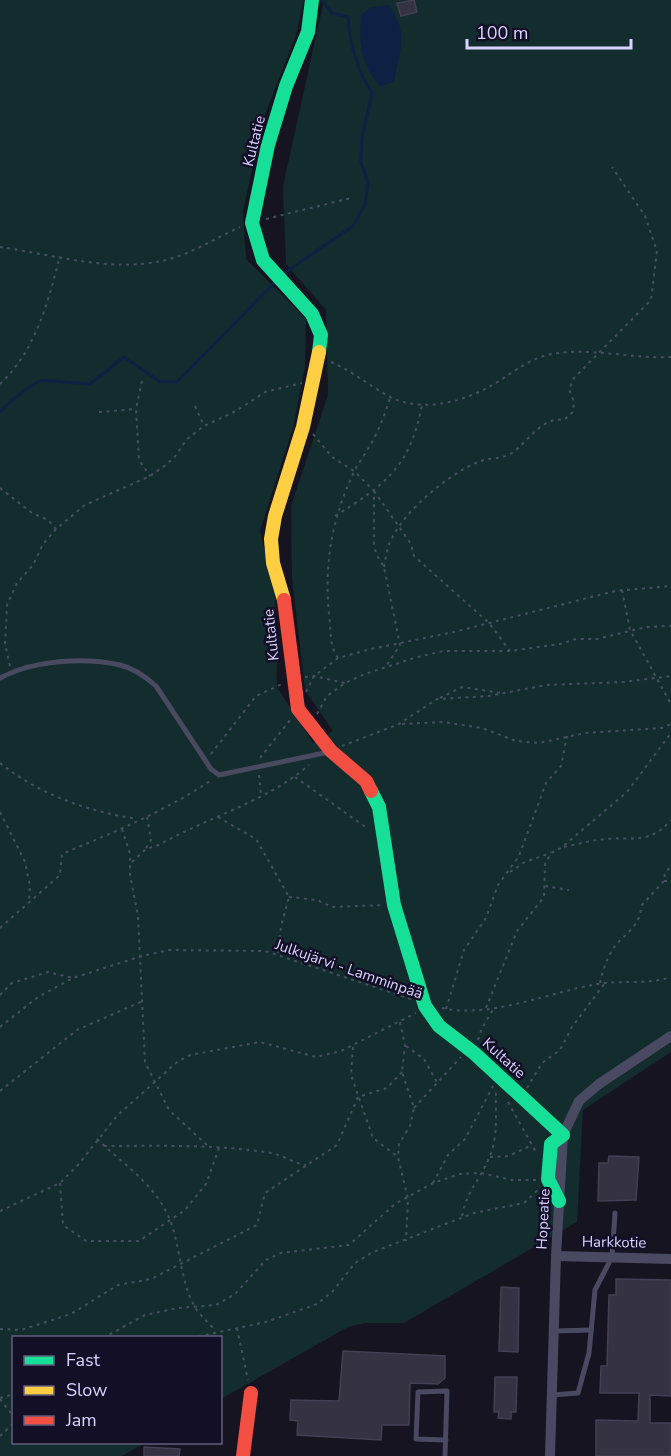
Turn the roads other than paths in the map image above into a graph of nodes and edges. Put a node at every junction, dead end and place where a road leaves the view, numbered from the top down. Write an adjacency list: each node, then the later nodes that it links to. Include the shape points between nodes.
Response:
1 (312, 0): 3 (street, Kultatie, via 308,32 271,135 252,223 263,260 312,314 321,335 303,427 271,539 273,563 284,597 298,710)
2 (0, 678): 3 (lane, via 35,666 122,665 156,686 206,762 219,775)
3 (326, 753): 5 (street, Kultatie, via 366,781 379,807 394,905 425,1006 440,1026)
4 (671, 1036): 5 (street, Hopeatie, via 579,1101)
5 (563, 1135): 6 (street, Hopeatie); 6 (street, via 551,1144 548,1175)
6 (558, 1201): 8 (street, Hopeatie)
7 (615, 1213): 9 (lane)
8 (556, 1256): 9 (street, Harkkotie); 12 (street, Hopeatie)
9 (612, 1257): 10 (street, Harkkotie); 11 (lane, via 595,1290)
10 (671, 1259)
11 (591, 1330): 12 (lane); 14 (lane, via 578,1392)
12 (554, 1331): 14 (street, Hopeatie)
13 (251, 1393): 16 (street)
14 (552, 1395): 18 (street, Hopeatie)
15 (446, 1440): 15 (lane, via 447,1391 418,1392 416,1439); 17 (lane)
16 (243, 1456)
17 (446, 1456)
18 (550, 1456)

